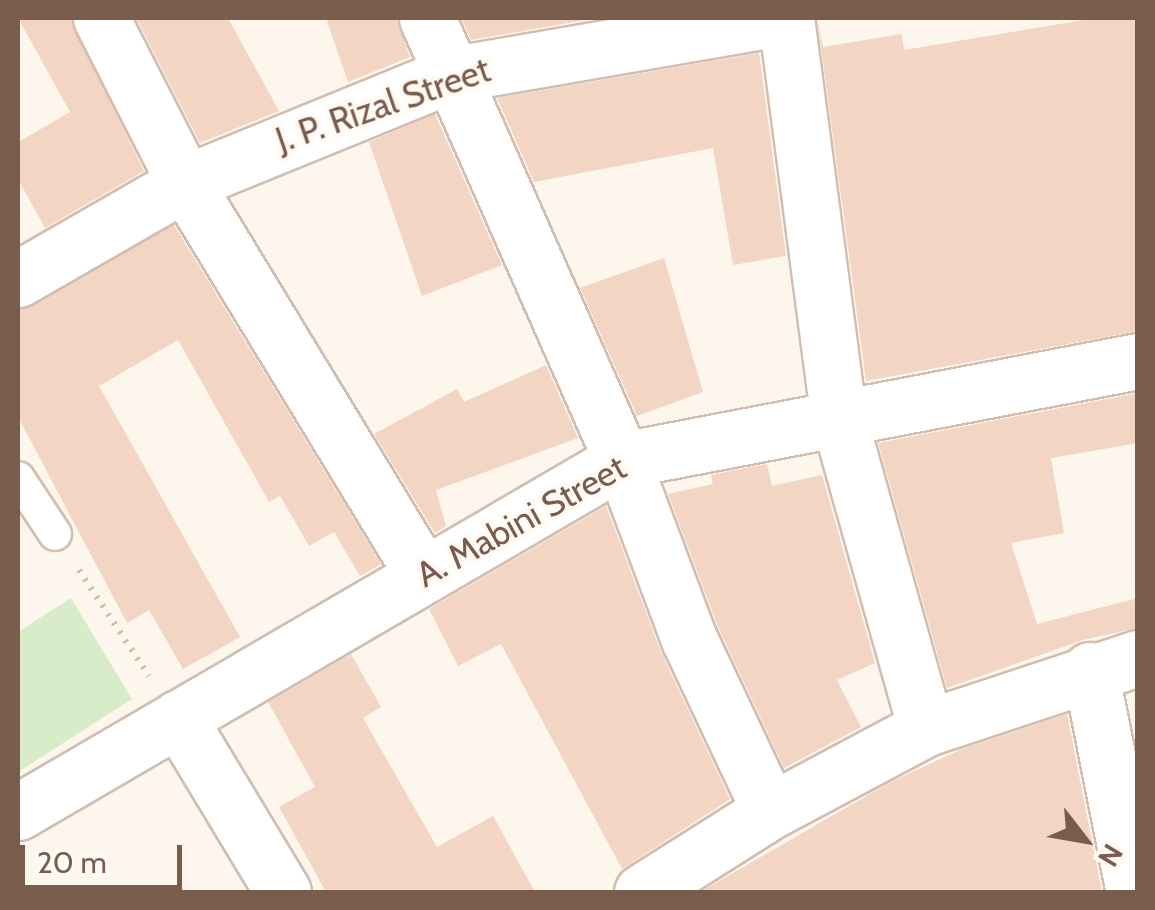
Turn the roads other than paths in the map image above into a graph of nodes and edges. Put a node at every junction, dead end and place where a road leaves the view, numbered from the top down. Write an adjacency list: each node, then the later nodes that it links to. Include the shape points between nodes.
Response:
1 (101, 18): 5 (street)
2 (427, 18): 4 (street)
3 (782, 18): 4 (street, J. P. Rizal Street); 8 (street)
4 (449, 76): 5 (street, J. P. Rizal Street); 9 (street)
5 (185, 183): 6 (street, J. P. Rizal Street); 12 (street)
6 (18, 280)
7 (1138, 360): 8 (street, A. Mabini Street)
8 (839, 419): 9 (street, A. Mabini Street); 15 (street)
9 (622, 460): 12 (street, A. Mabini Street); 16 (street, via 689,640)
10 (18, 478): 11 (lane)
11 (55, 534)
12 (423, 574): 14 (street, A. Mabini Street)
13 (1114, 664): 15 (street); 20 (street)
14 (178, 718): 17 (street, A. Mabini Street); 18 (street)
15 (926, 728): 16 (street)
16 (770, 811): 19 (street)
17 (18, 812)
18 (283, 892)
19 (642, 892)
20 (1134, 892)

